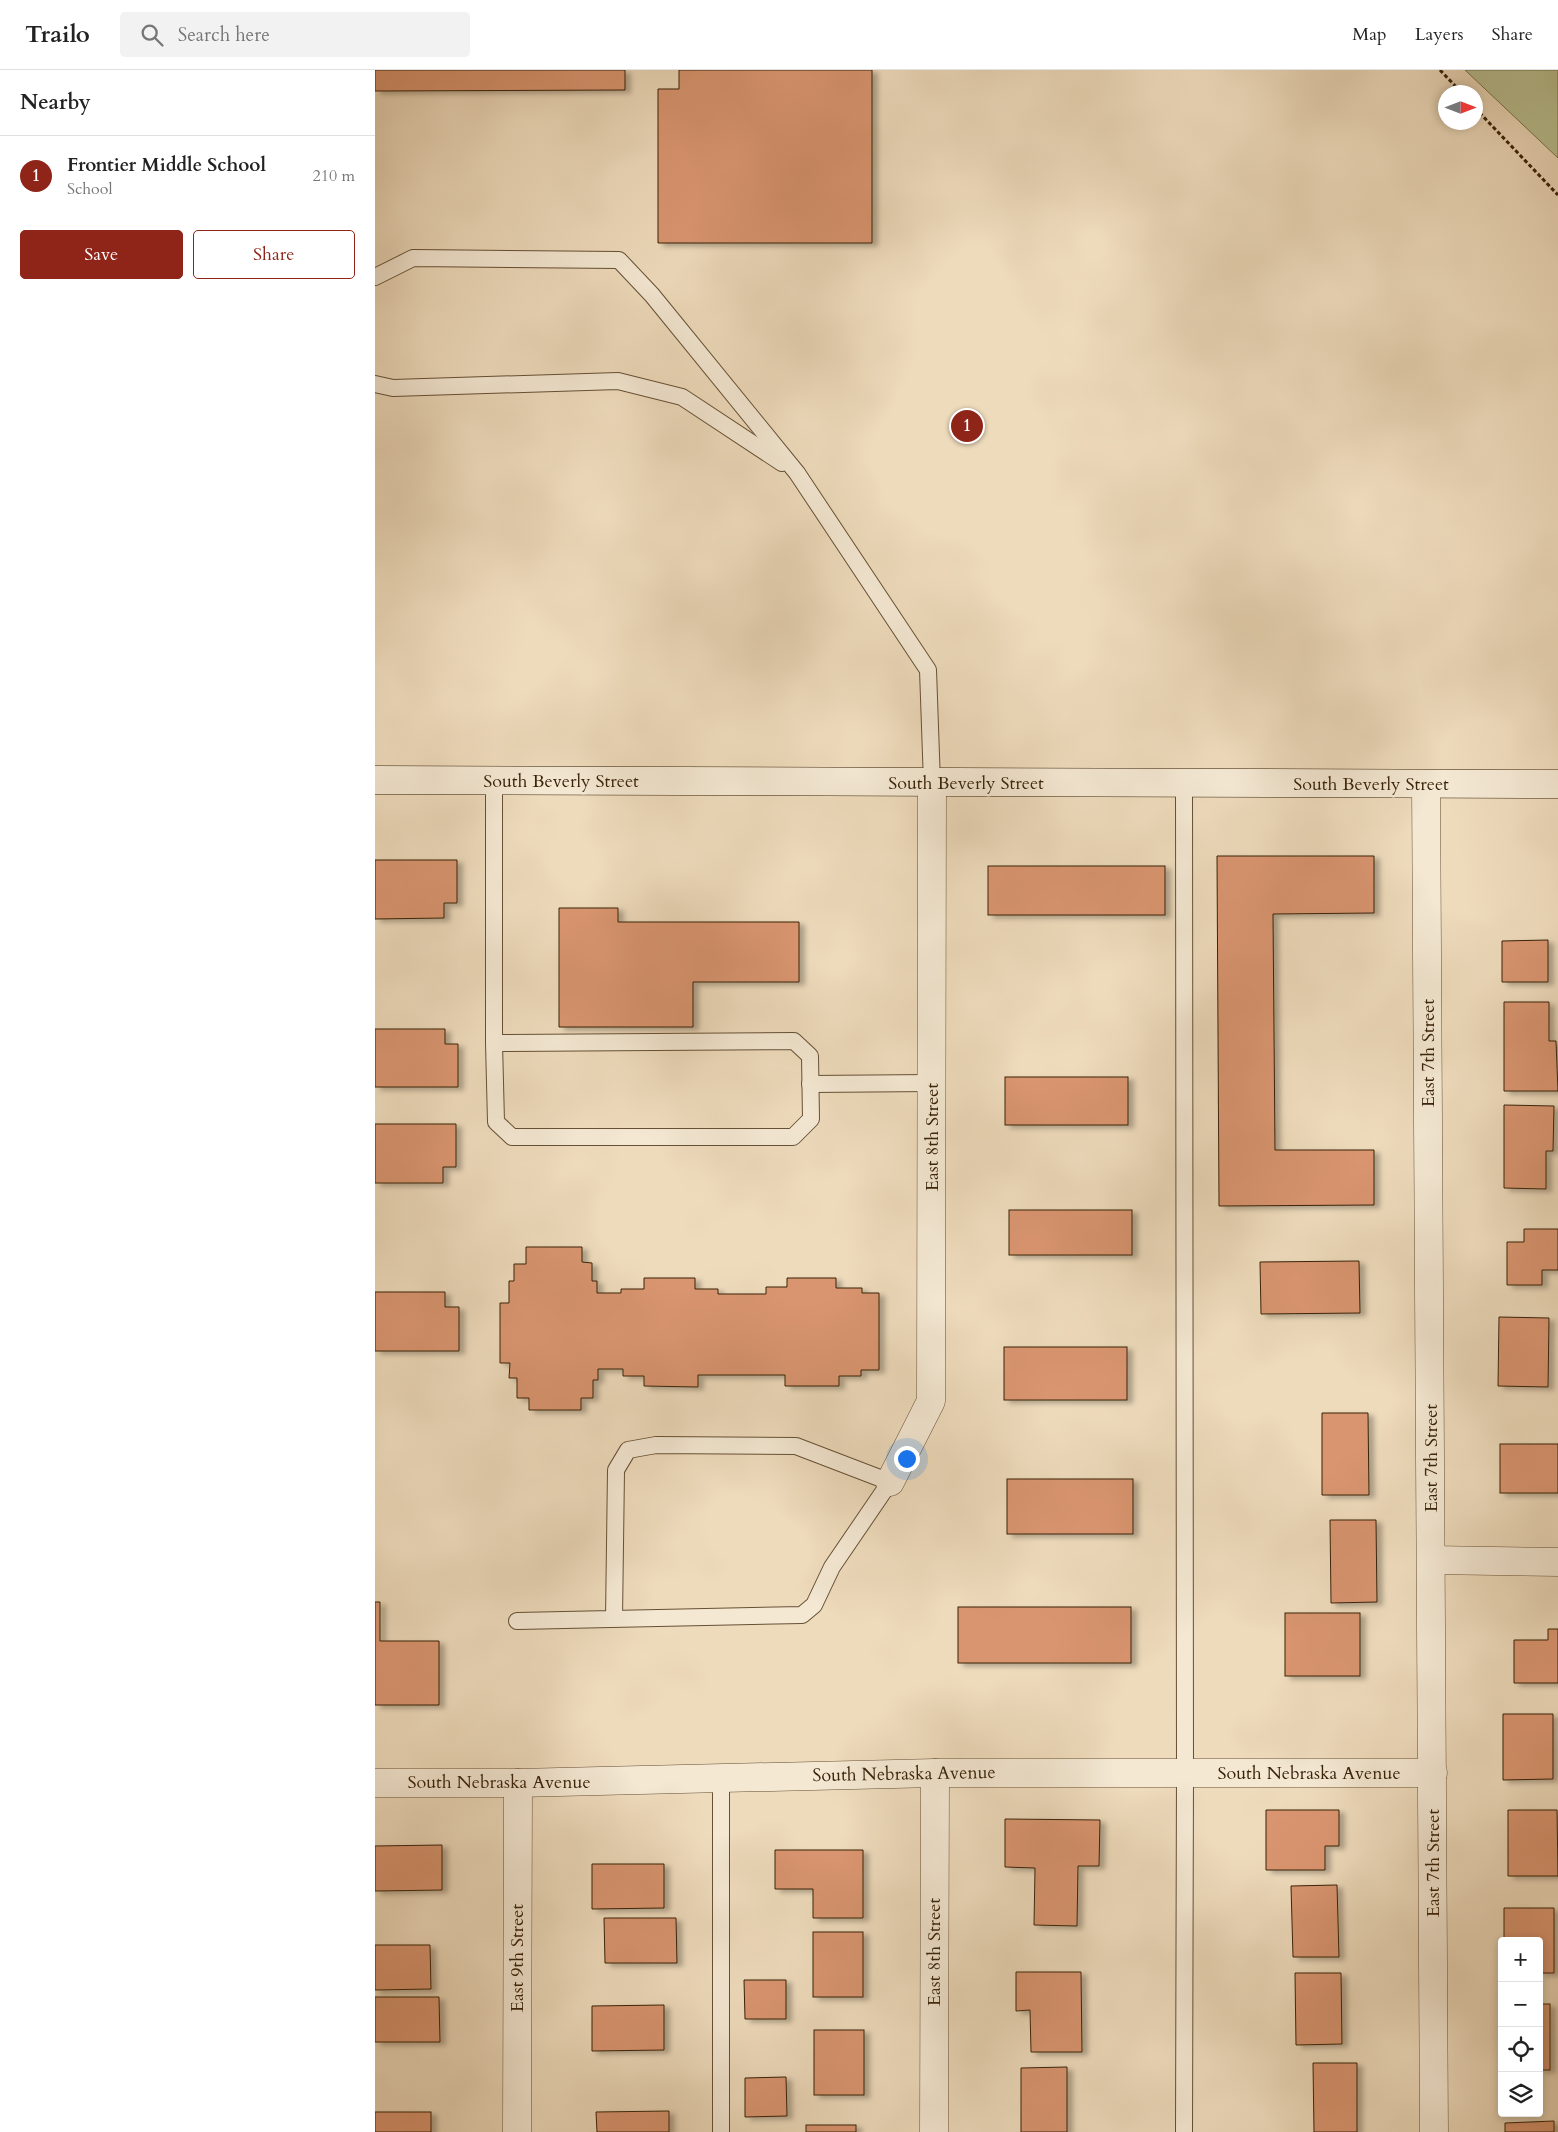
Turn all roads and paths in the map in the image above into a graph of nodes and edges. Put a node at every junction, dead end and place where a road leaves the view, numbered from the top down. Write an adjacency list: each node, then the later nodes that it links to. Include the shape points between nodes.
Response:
1 (1440, 70): 2 (path)
2 (1454, 85)
3 (1483, 116): 4 (path)
4 (1558, 195)
5 (375, 277): 7 (lane, via 413,258 619,260 652,295)
6 (375, 384): 7 (lane, via 393,388 618,381 682,397)
7 (797, 473): 10 (lane, via 928,670)
8 (375, 780): 9 (street, South Beverly Street)
9 (494, 781): 10 (street, South Beverly Street); 14 (lane)
10 (932, 783): 11 (street, South Beverly Street); 15 (street, East 8th Street)
11 (1184, 784): 12 (street, South Beverly Street); 23 (lane)
12 (1426, 784): 13 (street, South Beverly Street); 18 (street, East 7th Street)
13 (1558, 784)
14 (494, 1043): 16 (lane, via 794,1041 811,1056); 16 (lane, via 496,1122 512,1137 793,1137 811,1119)
15 (932, 1083): 16 (lane); 17 (street, East 8th Street, via 931,1401)
16 (811, 1084)
17 (890, 1482): 20 (lane, via 832,1567 814,1606 802,1615); 20 (lane, via 796,1446 656,1445 628,1450 616,1470)
18 (1432, 1560): 19 (street); 24 (street, East 7th Street)
19 (1558, 1562)
20 (614, 1619): 21 (lane)
21 (517, 1621)
22 (935, 1773): 23 (street, South Nebraska Avenue); 25 (street, South Nebraska Avenue); 30 (street, East 8th Street)
23 (1185, 1773): 24 (street, South Nebraska Avenue); 31 (lane)
24 (1433, 1773): 32 (street, East 7th Street)
25 (721, 1778): 27 (street, South Nebraska Avenue); 29 (lane)
26 (375, 1783): 27 (street, South Nebraska Avenue)
27 (518, 1784): 28 (street, East 9th Street)
28 (517, 2132)
29 (721, 2132)
30 (934, 2132)
31 (1184, 2132)
32 (1434, 2132)

